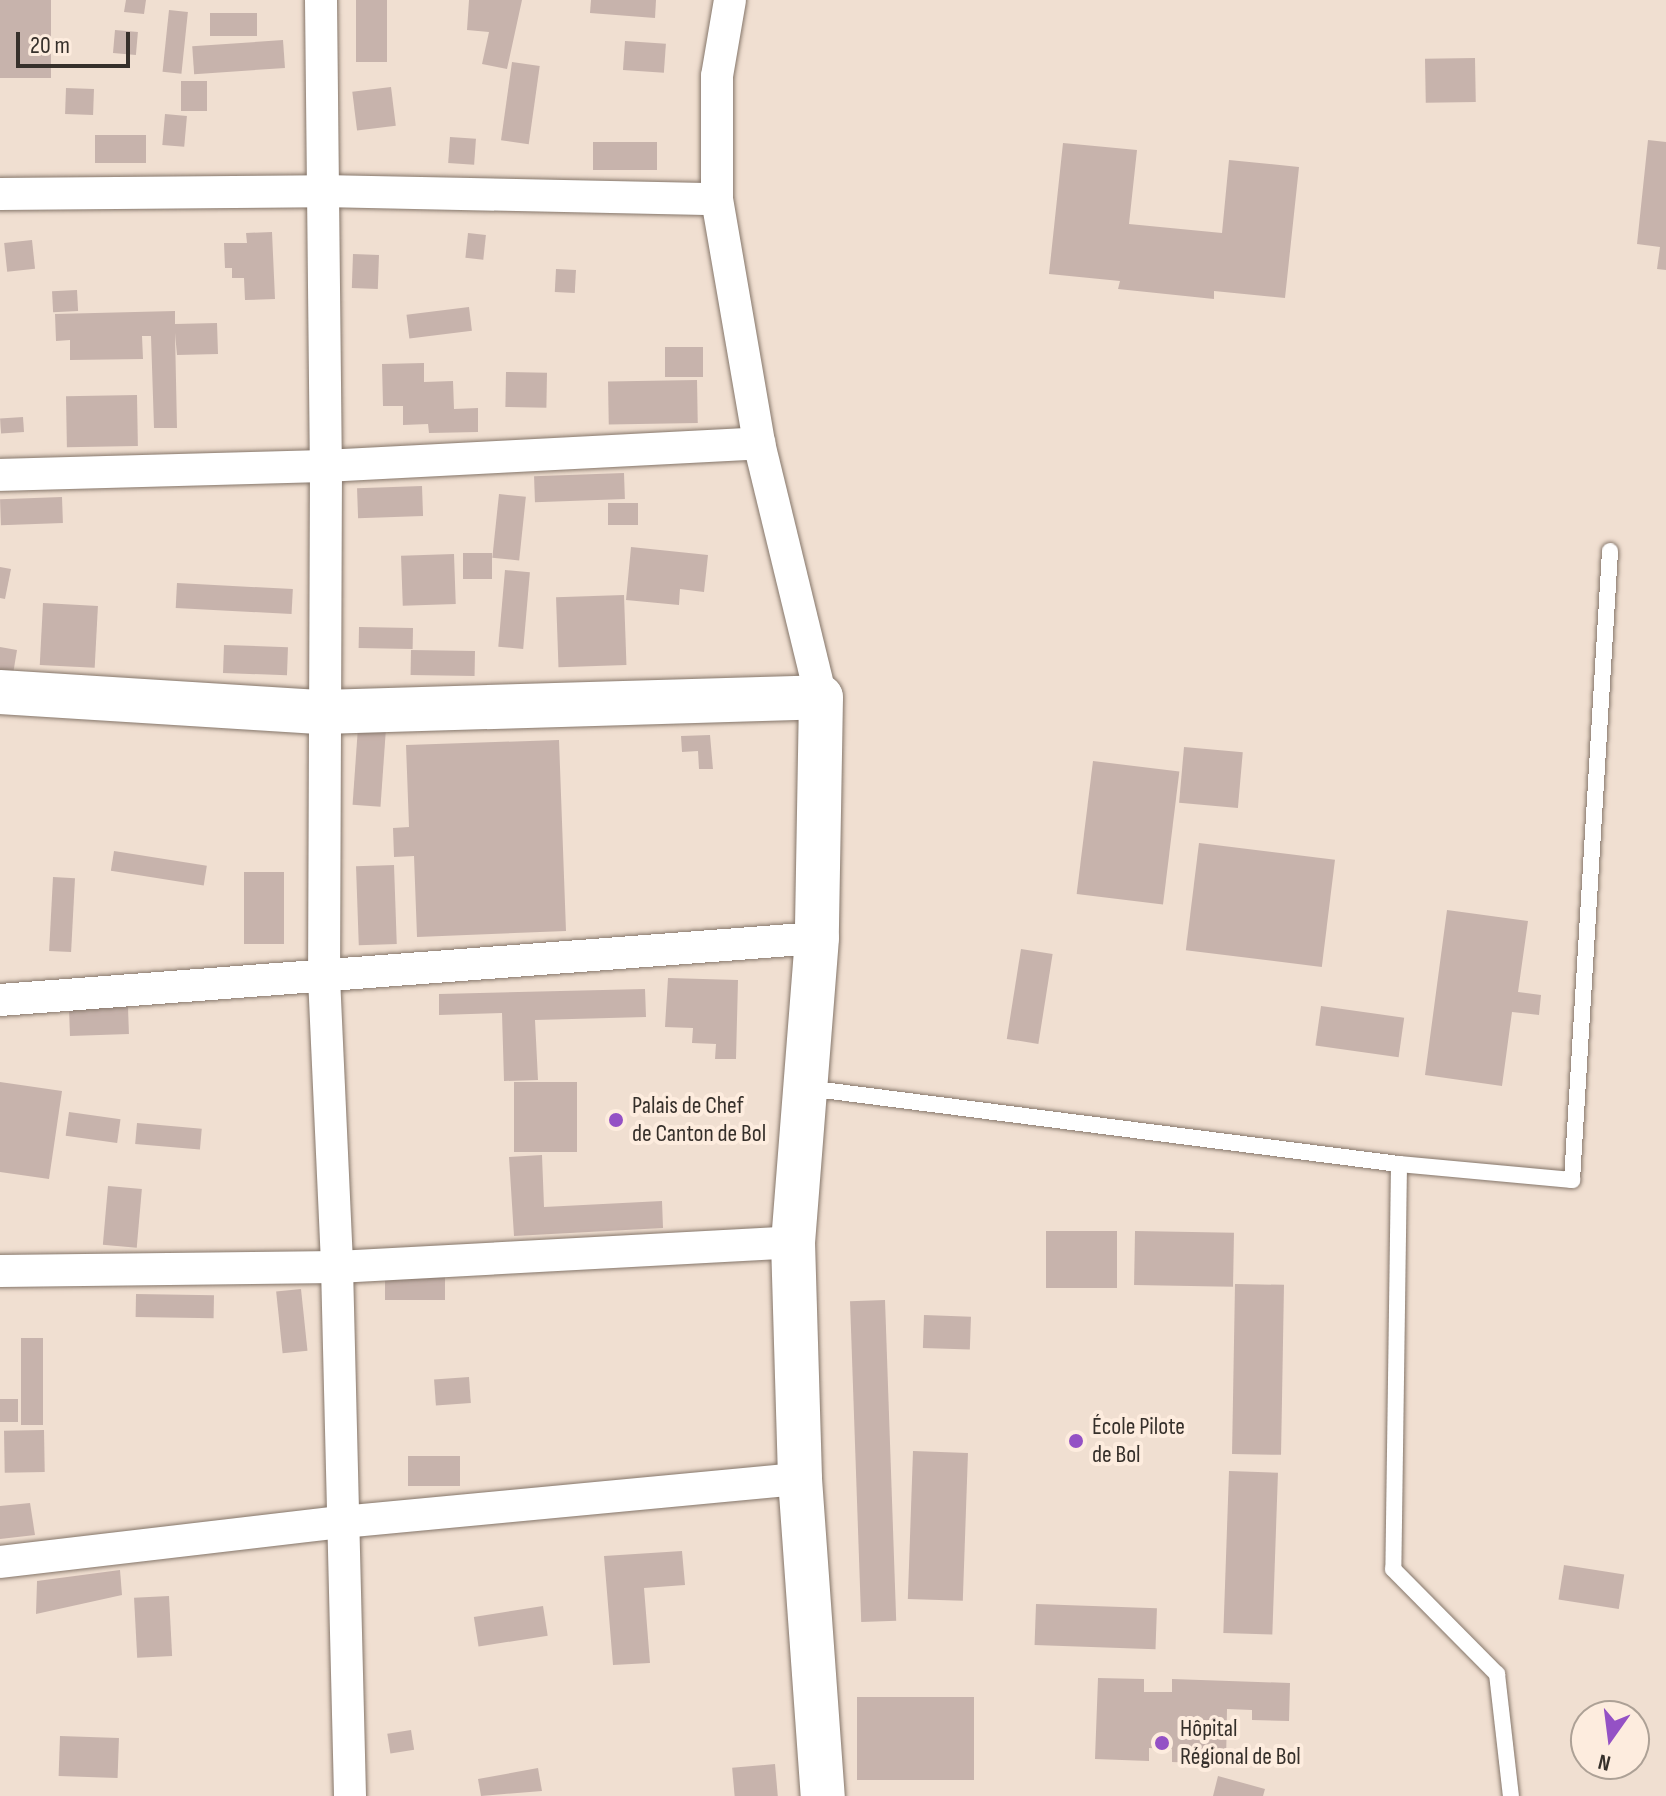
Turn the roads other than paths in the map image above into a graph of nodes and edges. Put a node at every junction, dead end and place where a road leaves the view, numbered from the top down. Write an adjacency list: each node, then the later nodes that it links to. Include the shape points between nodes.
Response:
1 (321, 0): 3 (street)
2 (730, 0): 5 (street, via 717,76)
3 (322, 191): 4 (street); 5 (street); 7 (street)
4 (0, 194)
5 (717, 199): 6 (street)
6 (759, 443): 7 (street); 11 (street)
7 (326, 466): 8 (street); 12 (street)
8 (0, 475)
9 (1610, 551): 17 (lane, via 1572,1180)
10 (0, 692): 12 (street)
11 (821, 697): 12 (street); 13 (street)
12 (322, 712): 14 (street)
13 (817, 938): 14 (street); 16 (street)
14 (324, 977): 15 (street); 19 (street)
15 (0, 1000)
16 (807, 1088): 17 (lane); 18 (street)
17 (1399, 1164): 26 (lane, via 1393,1569 1497,1674)
18 (793, 1242): 19 (street); 21 (street)
19 (337, 1267): 20 (street); 22 (street)
20 (0, 1271)
21 (800, 1479): 22 (street); 25 (street)
22 (342, 1522): 23 (street); 24 (street)
23 (0, 1562)
24 (350, 1796)
25 (823, 1796)
26 (1511, 1796)

